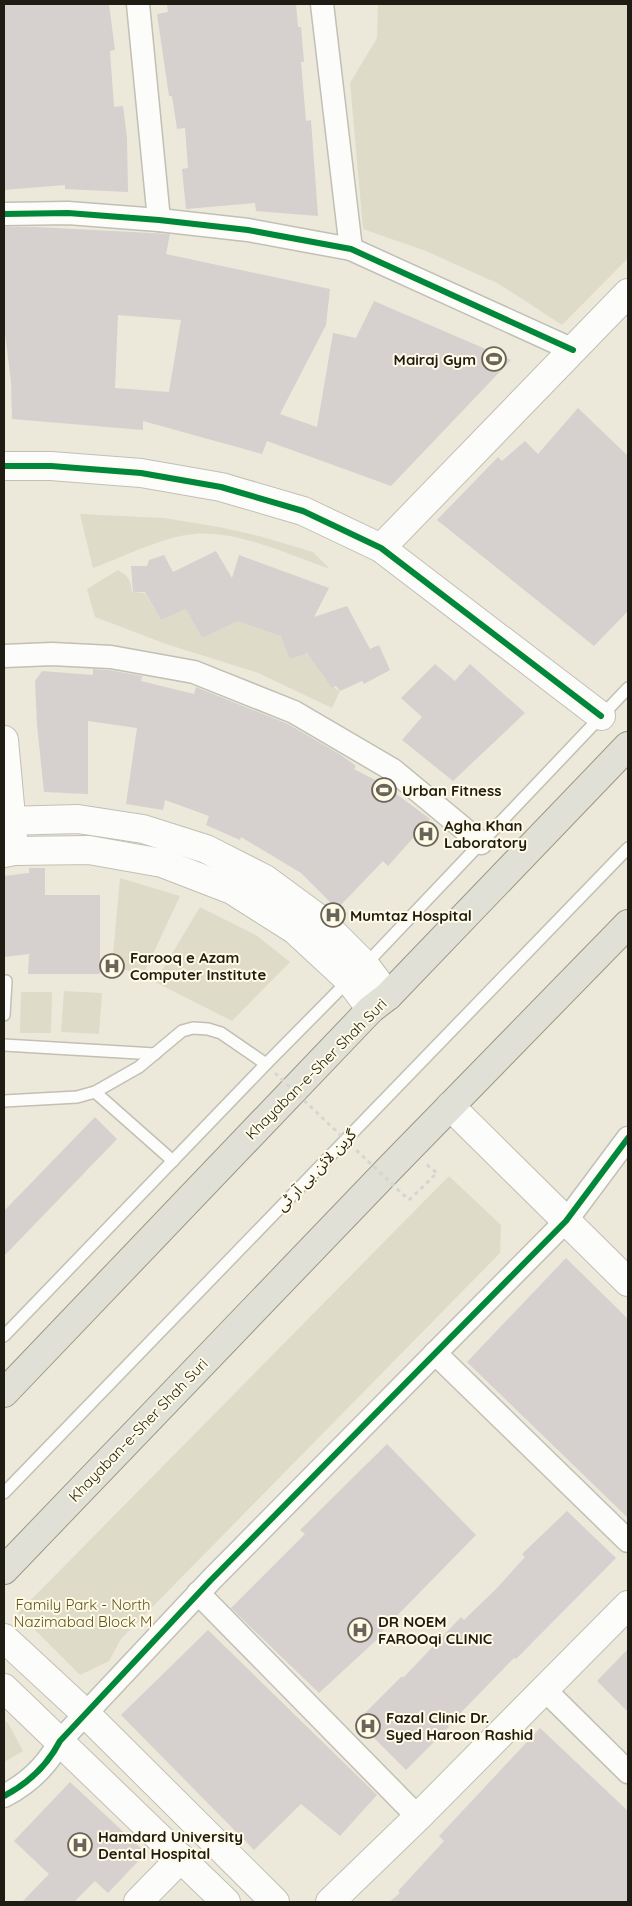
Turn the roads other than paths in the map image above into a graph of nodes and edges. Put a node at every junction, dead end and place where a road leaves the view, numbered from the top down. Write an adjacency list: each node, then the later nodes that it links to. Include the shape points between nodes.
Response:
1 (138, 4): 4 (street)
2 (322, 4): 5 (street)
3 (4, 214): 4 (street, via 68,213)
4 (159, 220): 5 (street, via 248,230)
5 (351, 249): 7 (street)
6 (628, 293): 7 (street)
7 (573, 350): 9 (street)
8 (4, 466): 9 (street, via 141,473 221,487 302,511)
9 (381, 548): 12 (street)
10 (4, 656): 16 (street, via 111,657 194,672 212,679 294,712 393,770)
11 (628, 688): 12 (lane)
12 (601, 716): 16 (lane)
13 (4, 740): 15 (street)
14 (628, 746): 22 (main road, Khayaban-e-Sher Shah Suri)
15 (8, 820): 18 (street); 20 (street, via 78,819 143,829 206,849 265,879 318,918)
16 (481, 843): 20 (lane)
17 (628, 848): 37 (lane, گرین لائن بی آر ٹی)
18 (9, 852): 20 (street, via 89,850 162,863 232,890)
19 (628, 924): 29 (main road, Khayaban-e-Sher Shah Suri)
20 (357, 973): 22 (street); 26 (lane)
21 (6, 981): 23 (lane)
22 (380, 1002): 36 (main road, Khayaban-e-Sher Shah Suri)
23 (4, 1015)
24 (4, 1045): 25 (lane)
25 (155, 1054): 26 (lane, via 182,1031 208,1029 221,1033); 27 (lane)
26 (266, 1064): 31 (lane)
27 (95, 1092): 28 (lane, via 77,1097); 31 (lane)
28 (4, 1101)
29 (450, 1106): 32 (street); 39 (main road, Khayaban-e-Sher Shah Suri)
30 (628, 1138): 32 (street)
31 (173, 1161): 34 (lane)
32 (566, 1221): 33 (street); 35 (street)
33 (628, 1282)
34 (4, 1336)
35 (435, 1353): 38 (street); 40 (street)
36 (4, 1393)
37 (4, 1493)
38 (628, 1541)
39 (4, 1570)
40 (198, 1593): 45 (street); 49 (street)
41 (628, 1605): 44 (street)
42 (4, 1638): 45 (street)
43 (4, 1688): 46 (street)
44 (544, 1689): 47 (street); 49 (street)
45 (86, 1713): 46 (street); 53 (street)
46 (60, 1741): 48 (street, via 52,1757 38,1772); 50 (street)
47 (628, 1772)
48 (4, 1796)
49 (418, 1816): 54 (street)
50 (181, 1858): 51 (street); 52 (street)
51 (138, 1902)
52 (226, 1902)
53 (275, 1902)
54 (330, 1902)

